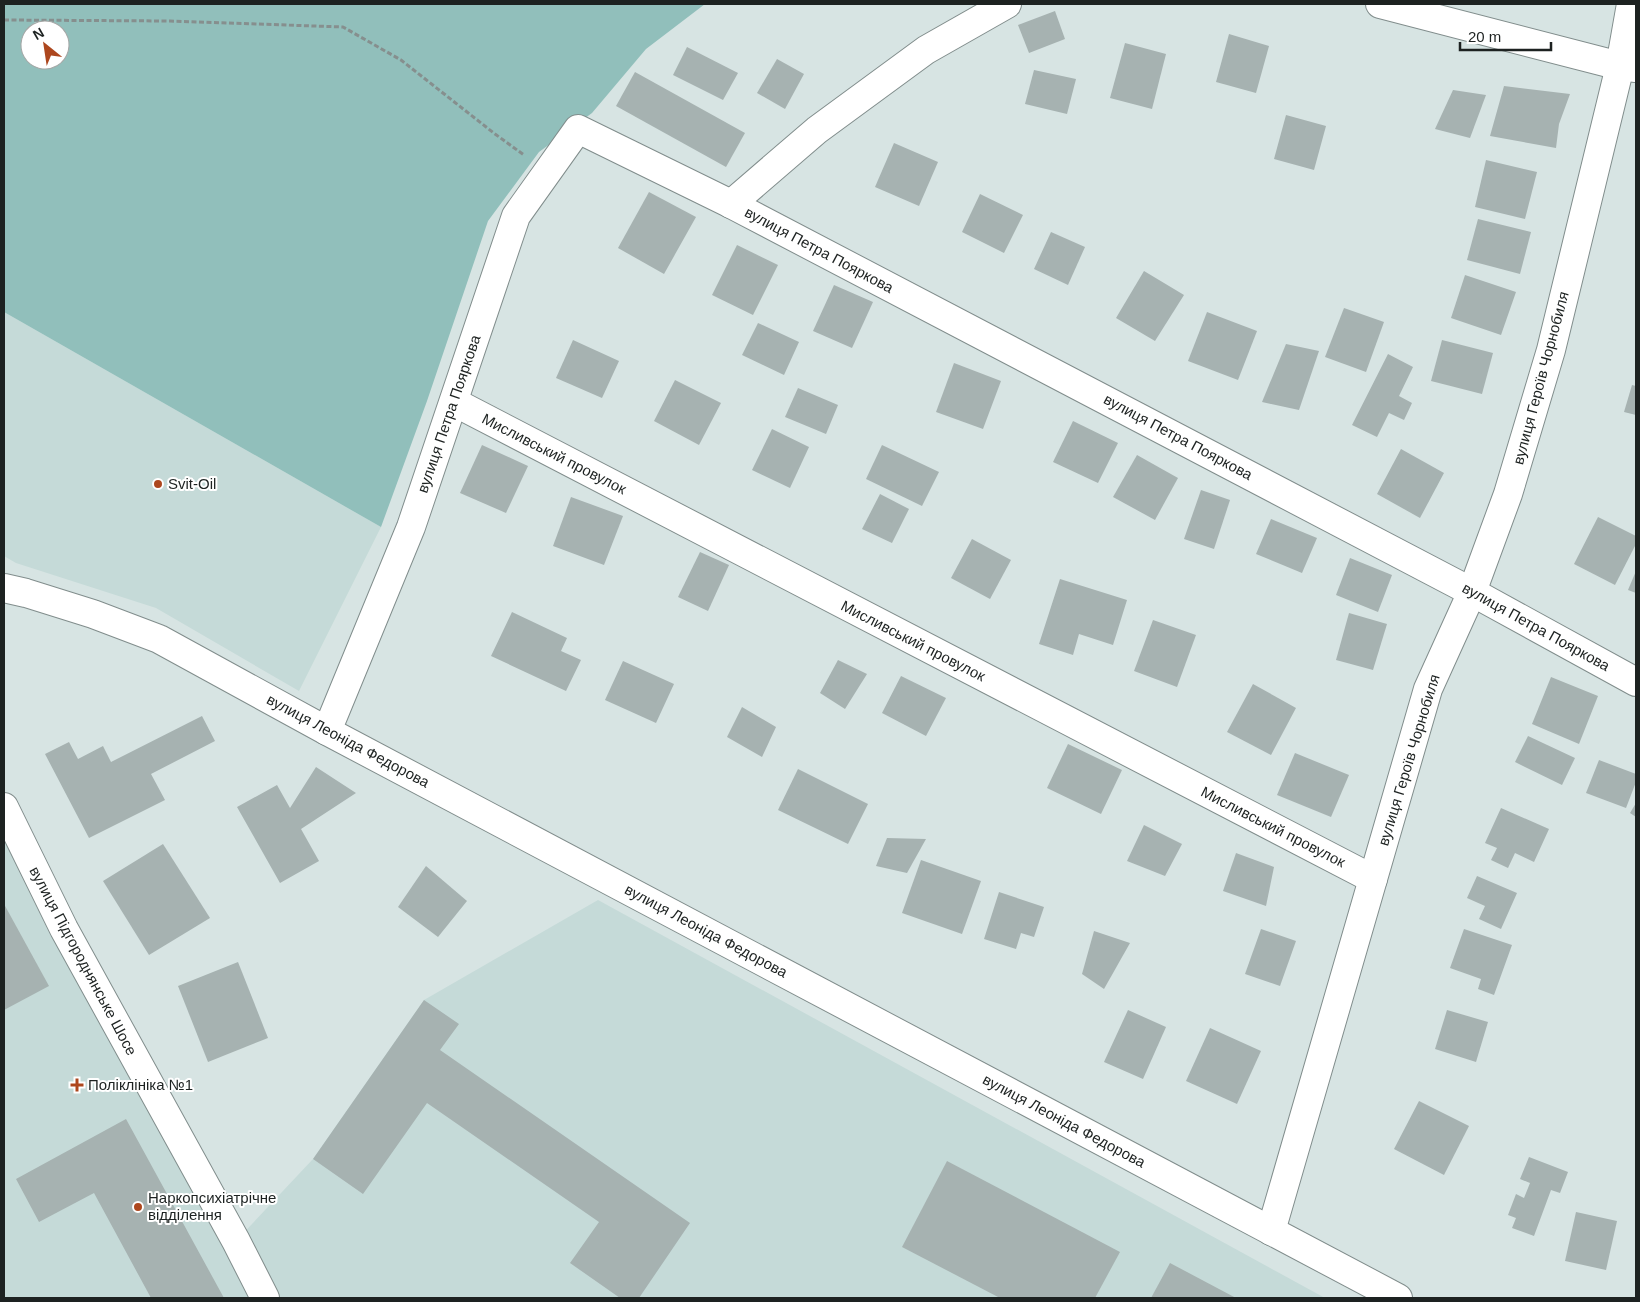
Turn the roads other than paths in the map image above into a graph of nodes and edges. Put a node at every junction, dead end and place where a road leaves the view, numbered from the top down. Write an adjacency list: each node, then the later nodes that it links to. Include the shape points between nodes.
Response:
1 (1006, 4): 5 (street, via 926,50 817,130)
2 (1380, 4): 4 (street)
3 (1631, 4): 4 (street, вулиця Героїв Чорнобиля)
4 (1628, 67): 8 (street, вулиця Героїв Чорнобиля, via 1551,350 1508,494)
5 (731, 204): 6 (street, вулиця Петра Пояркова, via 578,129 516,216); 8 (street, вулиця Петра Пояркова)
6 (454, 402): 10 (street, вулиця Петра Пояркова, via 411,527); 12 (street, Мисливський провулок)
7 (4, 588): 10 (street, вулиця Леоніда Федорова, via 93,614 159,639)
8 (1472, 592): 9 (street, вулиця Петра Пояркова); 12 (street, вулиця Героїв Чорнобиля, via 1428,690)
9 (1636, 682)
10 (327, 731): 13 (street, вулиця Леоніда Федорова)
11 (4, 807): 14 (street, вулиця Підгороднянське Шосе, via 64,928)
12 (1373, 879): 13 (street, вулиця Героїв Чорнобиля)
13 (1271, 1231): 15 (street, вулиця Леоніда Федорова)
14 (264, 1298)
15 (1398, 1298)

